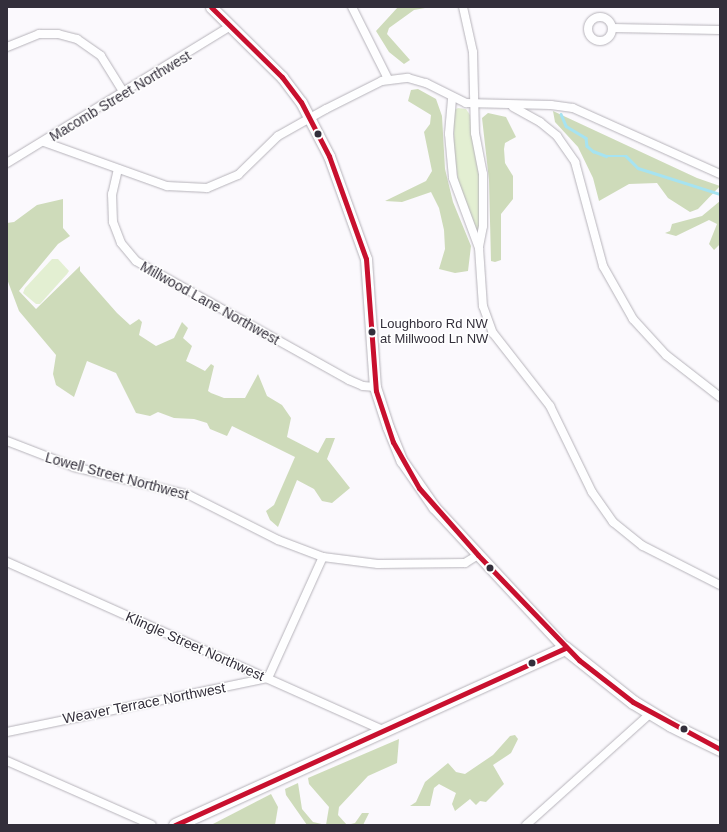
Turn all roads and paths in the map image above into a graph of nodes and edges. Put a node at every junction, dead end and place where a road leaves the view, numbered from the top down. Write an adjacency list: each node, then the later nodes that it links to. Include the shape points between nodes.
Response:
1 (210, 7): 4 (main road)
2 (352, 7): 8 (street)
3 (463, 7): 11 (street, via 473,52)
4 (231, 26): 9 (street, Macomb Street Northwest); 13 (main road, via 282,77)
5 (612, 28): 6 (street)
6 (720, 30)
7 (7, 47): 9 (street, via 39,34 58,34 77,39 101,56)
8 (388, 79): 10 (street, via 420,81); 13 (street)
9 (124, 93): 14 (street, Macomb Street Northwest)
10 (452, 99): 11 (street); 18 (street, via 450,134 453,178)
11 (474, 104): 12 (street); 18 (street, via 483,174 483,226)
12 (510, 106): 17 (street, via 551,105 573,108); 20 (street, via 540,122 557,136 575,162 603,266 633,319 666,356)
13 (310, 118): 16 (street, via 274,139 238,175 212,186 174,188); 19 (main road, via 329,156 365,252 370,284)
14 (44, 142): 15 (street, Macomb Street Northwest); 16 (street)
15 (7, 163)
16 (118, 169): 19 (street, Millwood Lane Northwest, via 112,194 112,222 121,243 136,261 349,380 363,386)
17 (720, 174)
18 (479, 248): 25 (street, via 483,306 490,328 550,406 603,510 635,541)
19 (375, 387): 22 (main road, via 393,442 412,477 434,507)
20 (720, 396)
21 (7, 441): 23 (street, Lowell Street Northwest, via 74,467 189,495 278,540)
22 (478, 555): 23 (street, Lowell Street Northwest, via 465,563 378,564); 26 (main road)
23 (323, 557): 27 (street)
24 (7, 562): 27 (street, Klingle Street Northwest)
25 (720, 585)
26 (565, 648): 28 (main road, via 609,685); 29 (main road)
27 (268, 678): 29 (street, Klingle Street Northwest); 30 (street, Weaver Terrace Northwest)
28 (651, 713): 31 (main road); 35 (street)
29 (383, 730): 34 (main road)
30 (7, 732)
31 (720, 749)
32 (7, 761): 33 (street)
33 (152, 825)
34 (175, 825)
35 (526, 825)

